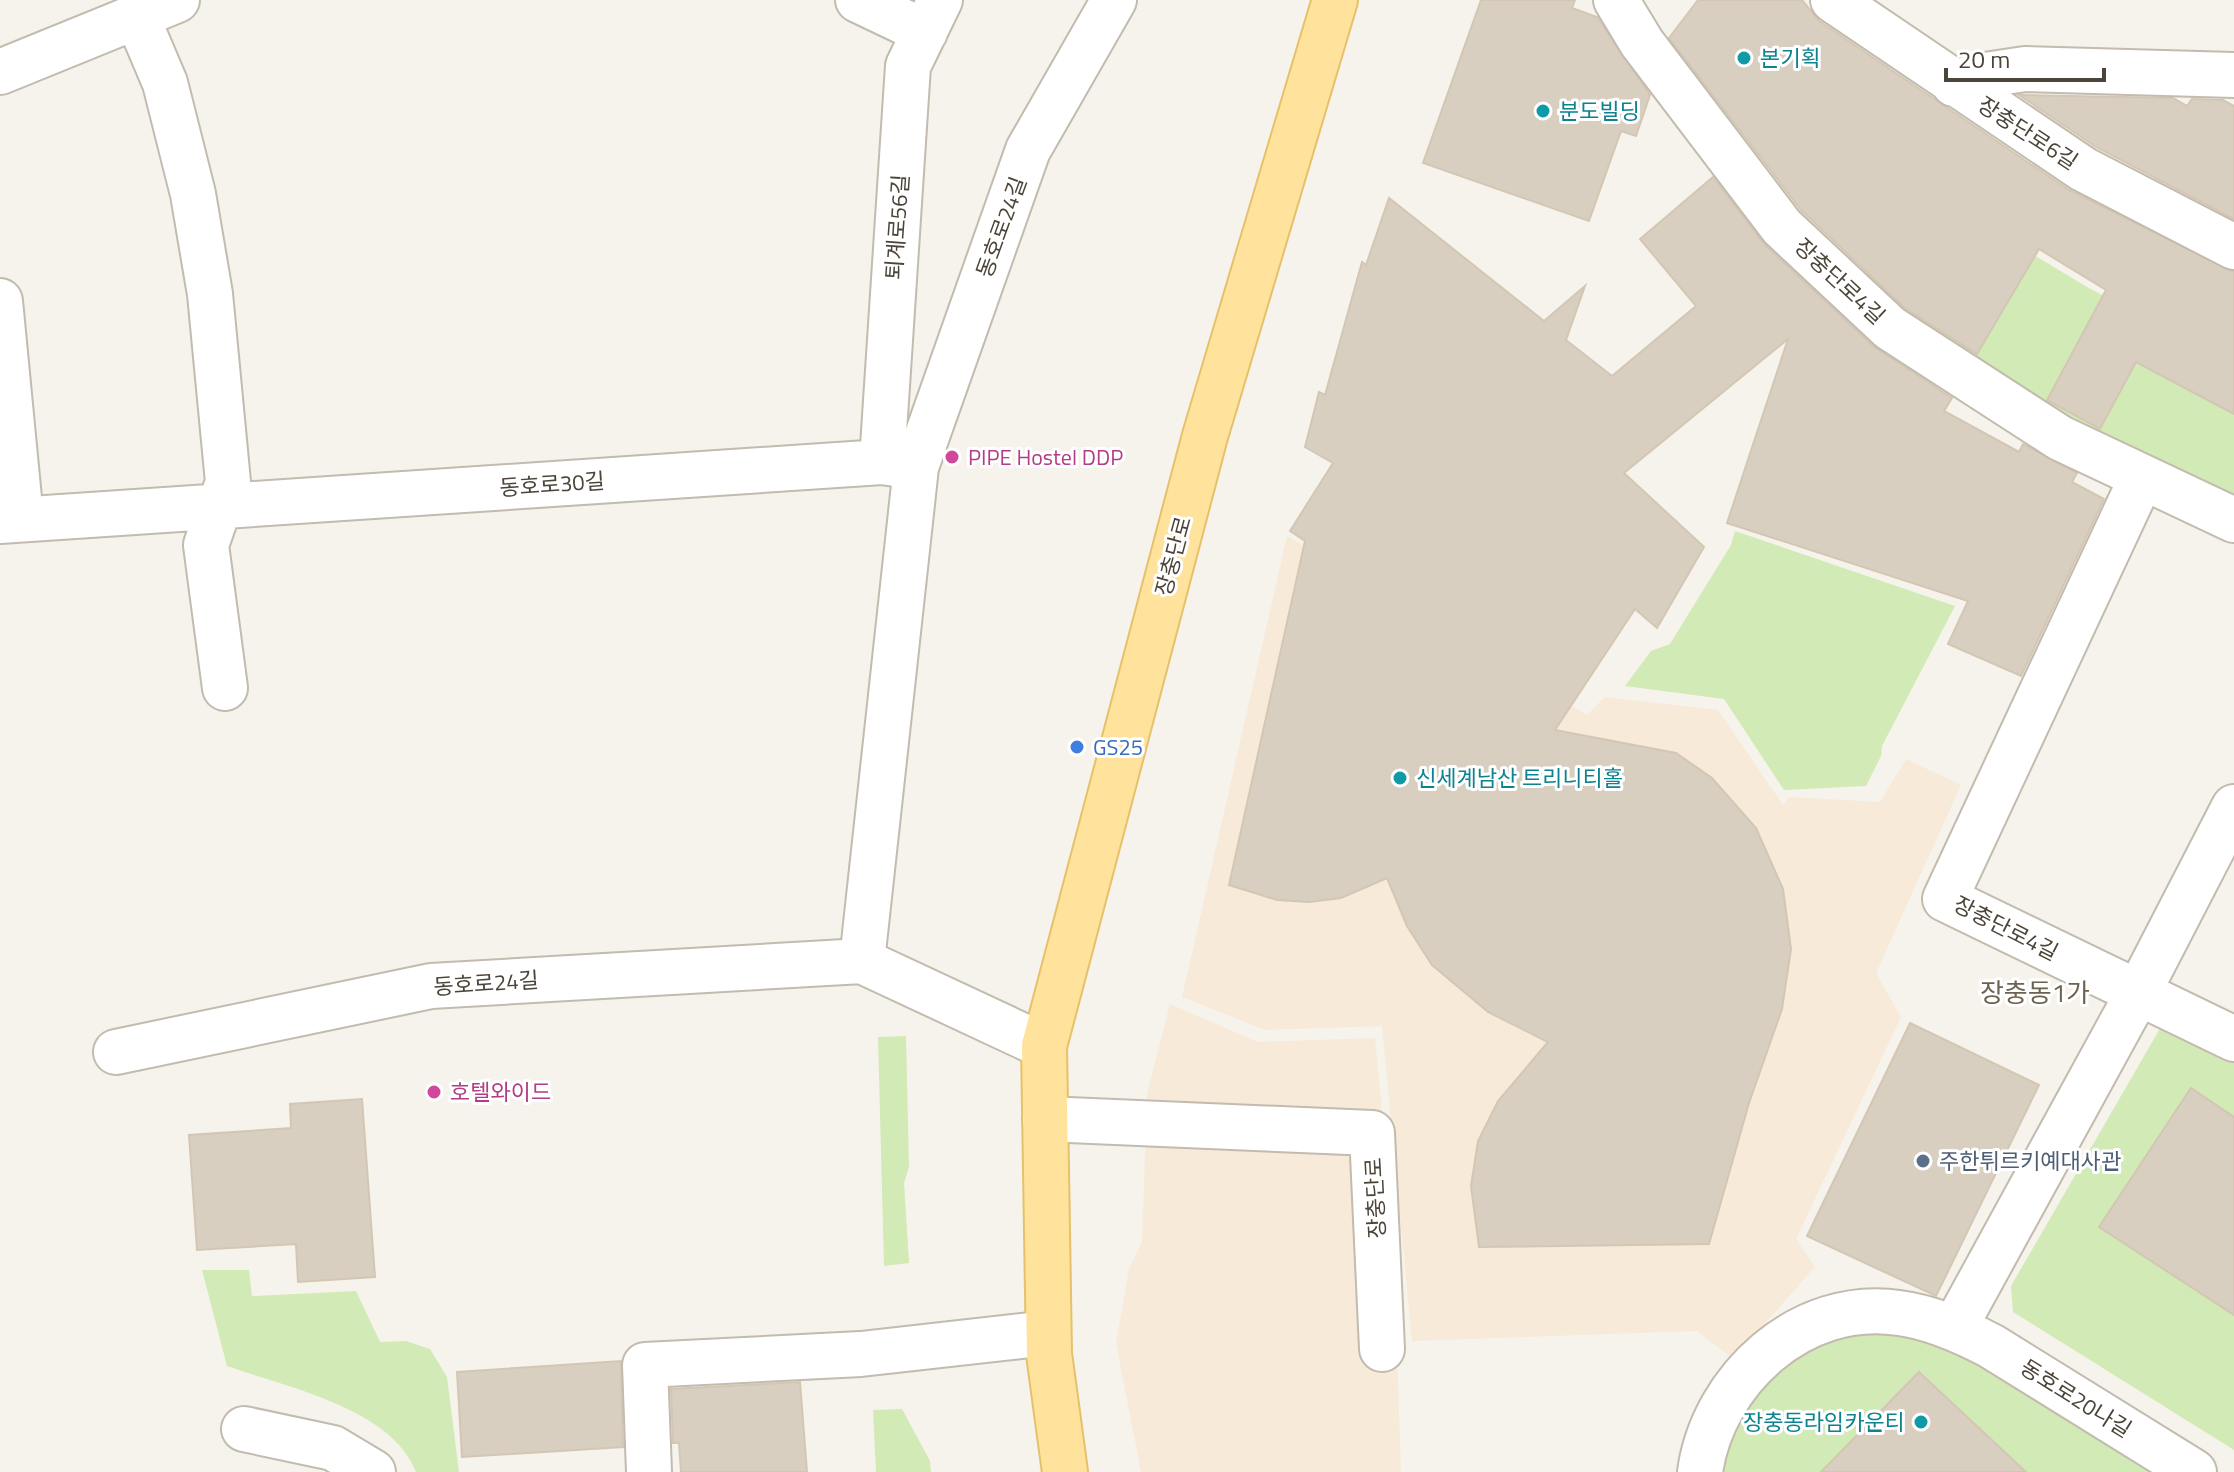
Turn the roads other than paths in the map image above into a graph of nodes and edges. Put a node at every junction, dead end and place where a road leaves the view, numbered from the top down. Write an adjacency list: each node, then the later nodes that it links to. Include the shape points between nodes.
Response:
1 (177, 0): 8 (street)
2 (858, 0): 7 (street)
3 (1114, 0): 14 (street, 동호로24길, via 1028,150)
4 (1335, 0): 24 (main road, 장충단로, via 1205,436)
5 (1616, 0): 15 (street, 장충단로4길, via 1642,43 1782,227 1890,328 2060,438)
6 (1833, 0): 11 (street, 장충단로6길)
7 (932, 16): 14 (street, 퇴계로56길, via 908,66)
8 (137, 17): 9 (street); 16 (street, via 165,83 193,194 222,413 228,482)
9 (0, 72)
10 (2234, 75): 11 (street, via 2025,69)
11 (1954, 84): 12 (street, 장충단로6길, via 2083,169)
12 (2234, 247)
13 (0, 301): 17 (street)
14 (899, 464): 16 (street, 동호로30길); 21 (street, 동호로24길)
15 (2142, 477): 18 (street, 장충단로4길); 22 (street, 장충단로4길, via 1945,899)
16 (222, 505): 17 (street, 동호로30길); 19 (street, via 206,545)
17 (11, 520)
18 (2234, 520)
19 (225, 688)
20 (2234, 807): 22 (street)
21 (862, 961): 24 (street, 동호로24길); 25 (street, 동호로24길, via 431,986)
22 (2138, 993): 23 (street, 장충단로4길); 27 (street)
23 (2234, 1039)
24 (1044, 1046): 26 (main road, 장충단로)
25 (116, 1052)
26 (1045, 1119): 28 (main road, 장충단로); 29 (street, 장충단로, via 1372,1133)
27 (1955, 1327): 34 (street, 동호로20나길, via 1898,1312 1831,1318 1783,1339 1744,1373 1715,1418); 35 (street, 동호로20나길)
28 (1048, 1333): 32 (street, via 861,1354 645,1365); 33 (main road, 장충단로)
29 (1382, 1349)
30 (244, 1429): 31 (street, via 333,1448)
31 (373, 1472)
32 (649, 1472)
33 (1065, 1472)
34 (1700, 1472)
35 (2194, 1472)

